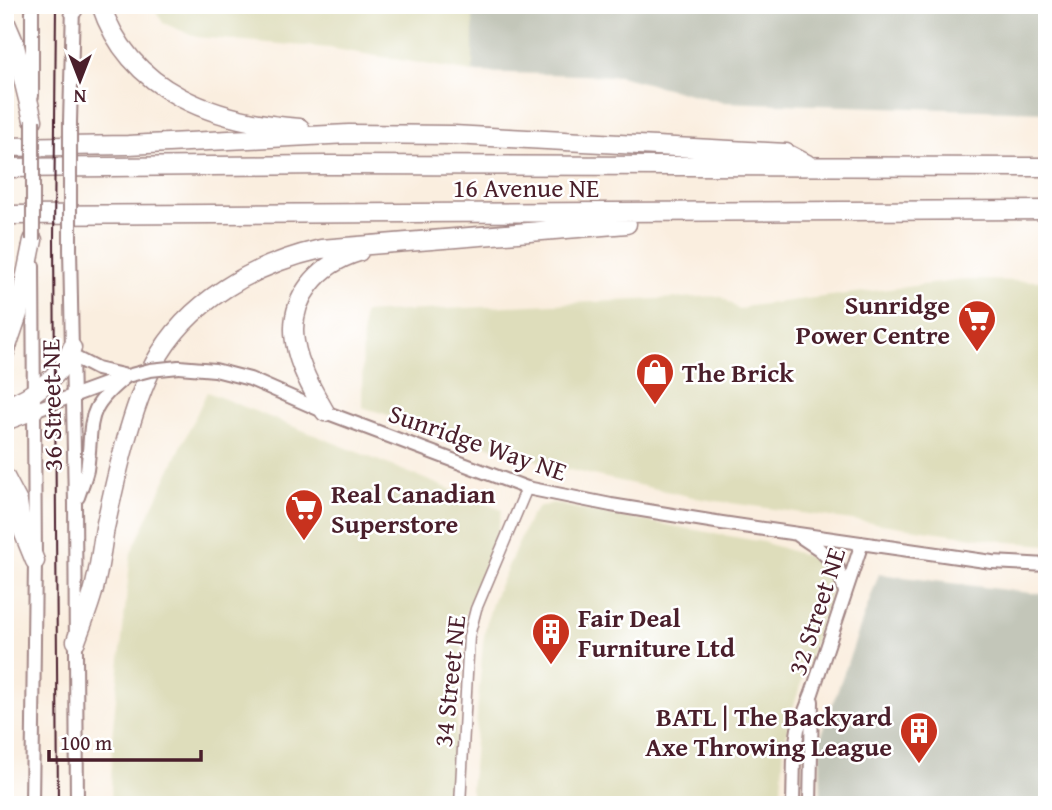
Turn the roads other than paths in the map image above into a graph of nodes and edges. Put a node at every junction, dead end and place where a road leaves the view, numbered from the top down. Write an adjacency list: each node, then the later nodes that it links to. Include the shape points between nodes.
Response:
1 (32, 5): 5 (main road, 36 Street NE)
2 (101, 5): 6 (highway, via 131,58 178,97 244,121)
3 (72, 7): 19 (main road, 36 Street NE, bridge)
4 (5, 21): 5 (highway)
5 (33, 120): 16 (main road, 36 Street NE, bridge)
6 (349, 134): 7 (highway); 8 (highway, via 453,135 786,153)
7 (5, 147)
8 (810, 166): 9 (highway, 16 Avenue NE); 10 (highway, 16 Avenue NE)
9 (1047, 167)
10 (5, 168)
11 (1047, 210): 12 (highway, 16 Avenue NE)
12 (786, 213): 14 (highway, 16 Avenue NE); 17 (highway, via 768,220 619,225)
13 (5, 215): 14 (highway, 16 Avenue NE)
14 (62, 215): 15 (highway)
15 (5, 222)
16 (33, 240): 18 (highway); 22 (main road, 36 Street NE)
17 (392, 243): 24 (highway, via 331,264 311,282 298,306 294,331 298,354); 34 (highway, via 321,249 264,267 215,296 174,335 145,384 120,467 96,582)
18 (5, 352)
19 (72, 352): 20 (main road, via 97,369); 21 (main road, 36 Street NE); 22 (highway)
20 (127, 376): 21 (main road, Sunridge Way NE); 24 (main road, Sunridge Way NE, bridge, via 179,368 215,370 250,379); 28 (main road, via 108,392 93,415 87,471)
21 (73, 394): 22 (main road, Sunridge Way NE); 28 (main road, 36 Street NE)
22 (34, 401): 23 (highway); 25 (highway); 31 (main road, 36 Street NE)
23 (5, 407)
24 (325, 412): 27 (main road, Sunridge Way NE)
25 (5, 421)
26 (5, 477): 31 (highway, via 18,502 22,529)
27 (527, 488): 29 (main road, Sunridge Way NE); 38 (street, 34 Street NE, via 469,636)
28 (75, 504): 34 (main road, 36 Street NE)
29 (795, 533): 30 (main road, Sunridge Way NE); 33 (main road, via 838,568)
30 (862, 542): 32 (main road, Sunridge Way NE, via 992,562); 33 (main road, 32 Street NE)
31 (35, 561): 36 (main road, 36 Street NE)
32 (1047, 565)
33 (846, 592): 35 (main road, 32 Street NE)
34 (76, 641): 37 (main road, 36 Street NE)
35 (813, 694): 39 (main road, 32 Street NE, via 798,729); 40 (main road, 32 Street NE)
36 (32, 805)
37 (77, 805)
38 (460, 805)
39 (793, 805)
40 (810, 805)

